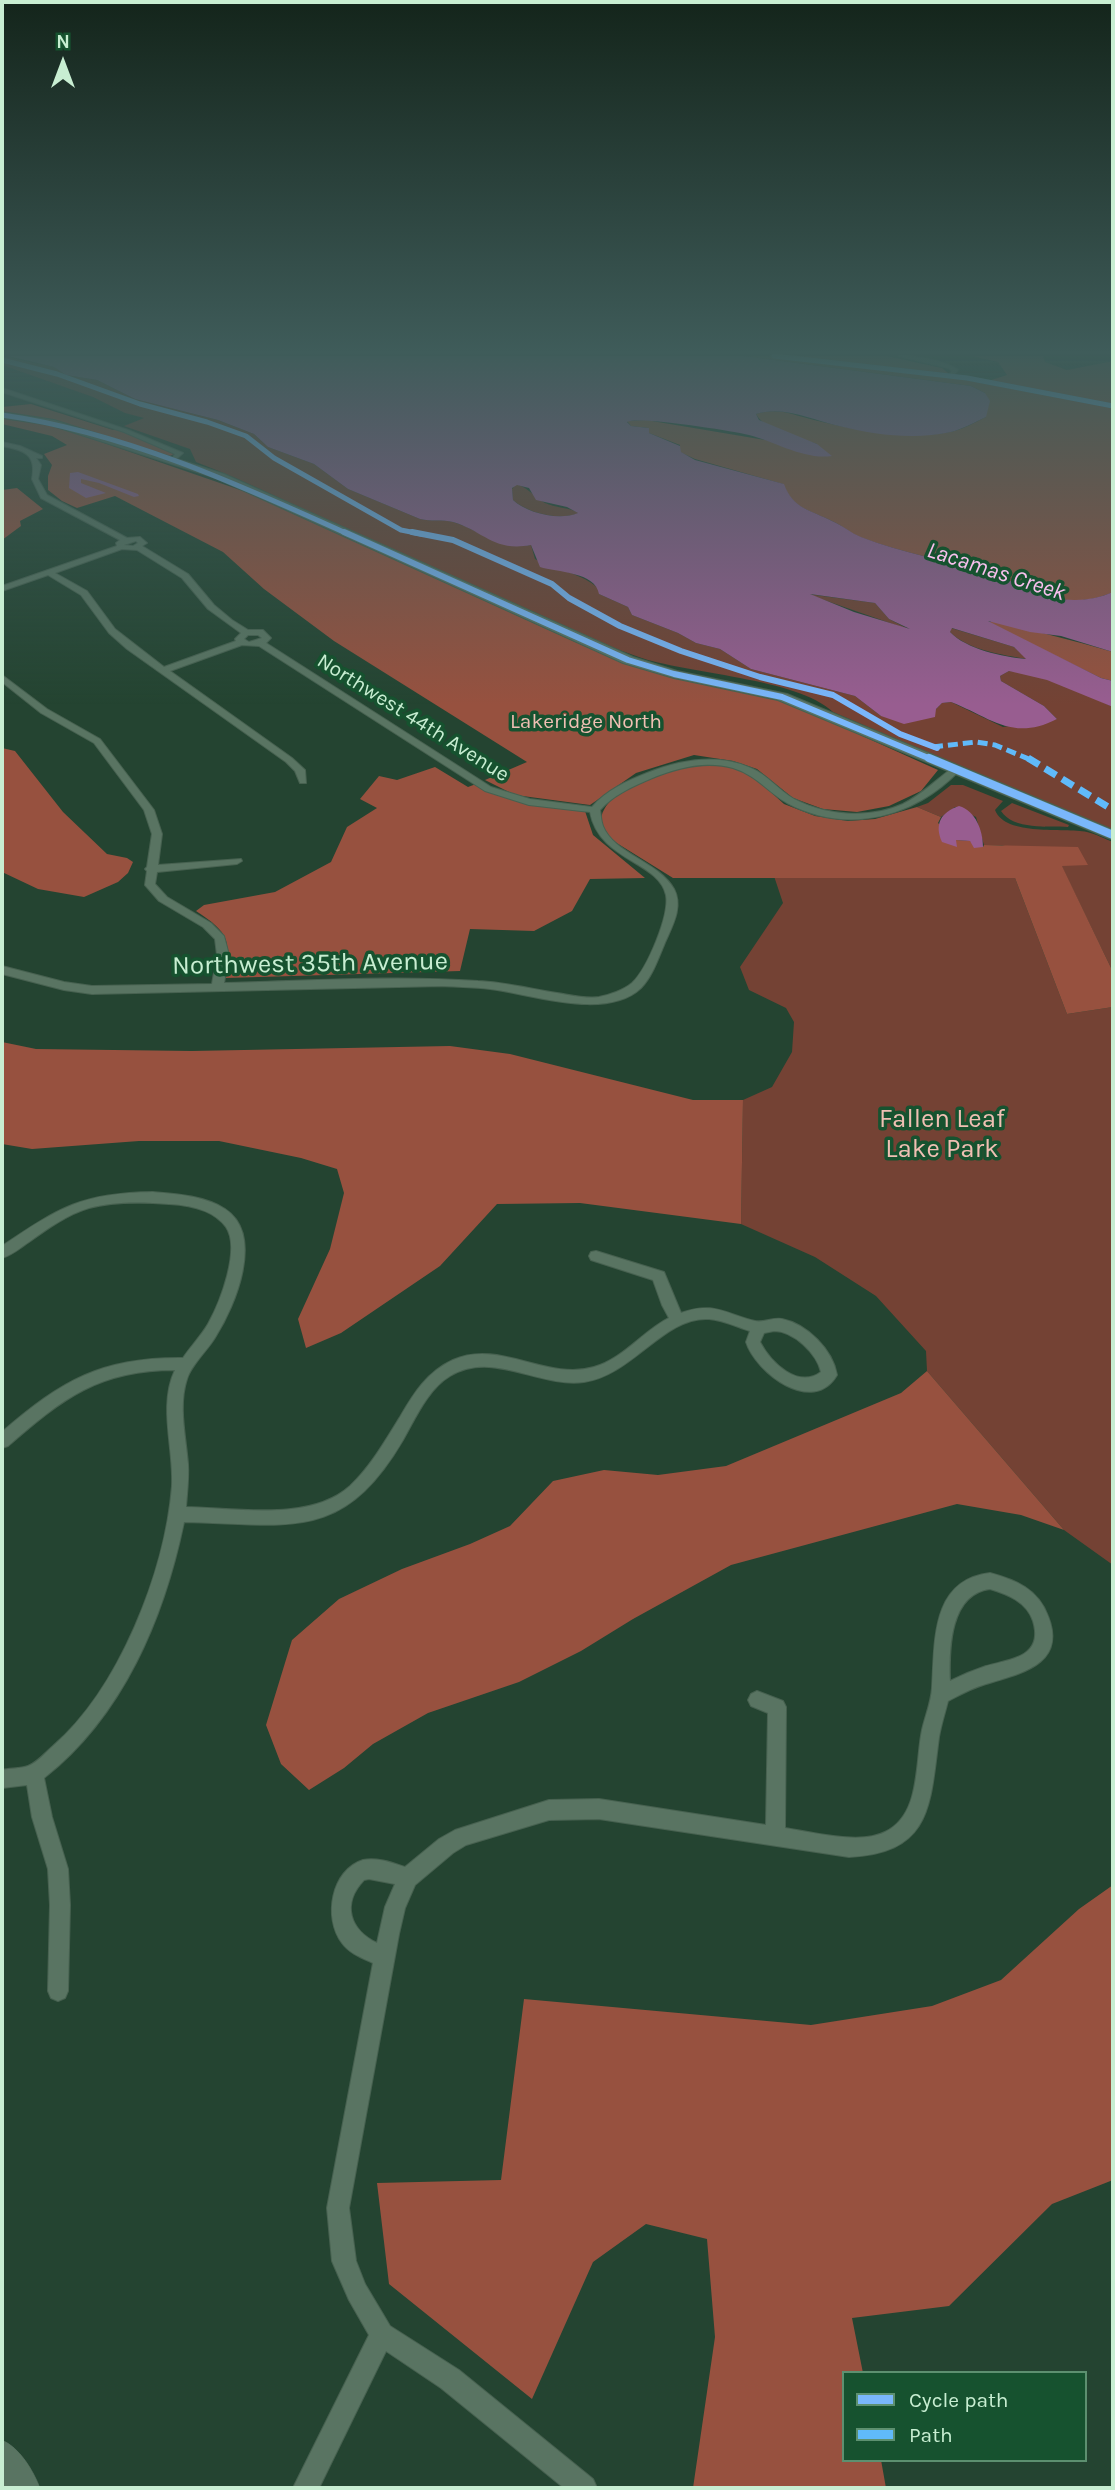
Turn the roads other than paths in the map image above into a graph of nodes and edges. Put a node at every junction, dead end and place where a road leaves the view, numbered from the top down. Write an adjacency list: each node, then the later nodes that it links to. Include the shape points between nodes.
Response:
1 (36, 472): 3 (street, Northwest 44th Avenue, via 38,489 48,499)
2 (205, 472): 9 (main road, via 628,660 782,697)
3 (124, 544): 4 (street); 6 (street, Northwest 44th Avenue, via 176,569)
4 (50, 573): 5 (street); 7 (street, via 84,593 117,637)
5 (2, 589)
6 (244, 638): 7 (street); 11 (street, Northwest 44th Avenue, via 266,634 267,639 260,643 488,789 529,802)
7 (163, 671): 10 (street, via 289,760 300,770)
8 (2, 680): 14 (street, via 104,749 154,819 157,834)
9 (954, 771): 11 (street, via 906,806 855,816 797,804 739,767 689,763 673,765 625,787); 12 (main road)
10 (303, 781)
11 (595, 810): 16 (street, Northwest 35th Avenue, via 599,832 658,875 672,899 670,918 643,977 629,991 599,1001 581,1001 442,982)
12 (1113, 835)
13 (237, 861): 14 (street)
14 (150, 869): 16 (street, via 150,885 156,894 220,938 223,955)
15 (2, 970): 16 (street, Northwest 35th Avenue, via 92,990)
16 (217, 989)
17 (2, 1252): 21 (street, via 89,1203 181,1199 222,1211 235,1227 239,1243 226,1304)
18 (596, 1256): 19 (street, via 659,1276)
19 (678, 1320): 20 (street, via 714,1312); 23 (street, via 620,1363 594,1374 552,1374 496,1360 454,1366 433,1380 360,1490 322,1512 308,1516)
20 (758, 1329): 20 (street, via 755,1348 790,1382 809,1387 829,1375 824,1356 791,1330 779,1324)
21 (189, 1364): 22 (street, via 157,1362 86,1379 48,1401); 23 (street, via 178,1379)
22 (2, 1441)
23 (177, 1514): 26 (street, via 151,1609 114,1684 66,1749)
24 (940, 1695): 24 (street, via 975,1678 1016,1668 1039,1654 1041,1620 1033,1605 1015,1589 986,1581 962,1589 948,1619); 28 (street, via 923,1796 908,1826 896,1837 865,1848)
25 (757, 1700): 28 (street, via 777,1707)
26 (34, 1774): 27 (street); 31 (street, via 58,1869)
27 (2, 1779)
28 (775, 1835): 29 (street, via 566,1808 462,1837)
29 (408, 1878): 30 (street, via 395,1907); 30 (street, via 362,1870 342,1901 347,1933 358,1945)
30 (384, 1957): 32 (street, via 338,2208 344,2261)
31 (58, 1991)
32 (382, 2334): 35 (street); 36 (street, via 450,2379)
33 (2, 2456): 34 (street)
34 (24, 2488)
35 (306, 2488)
36 (584, 2488)

